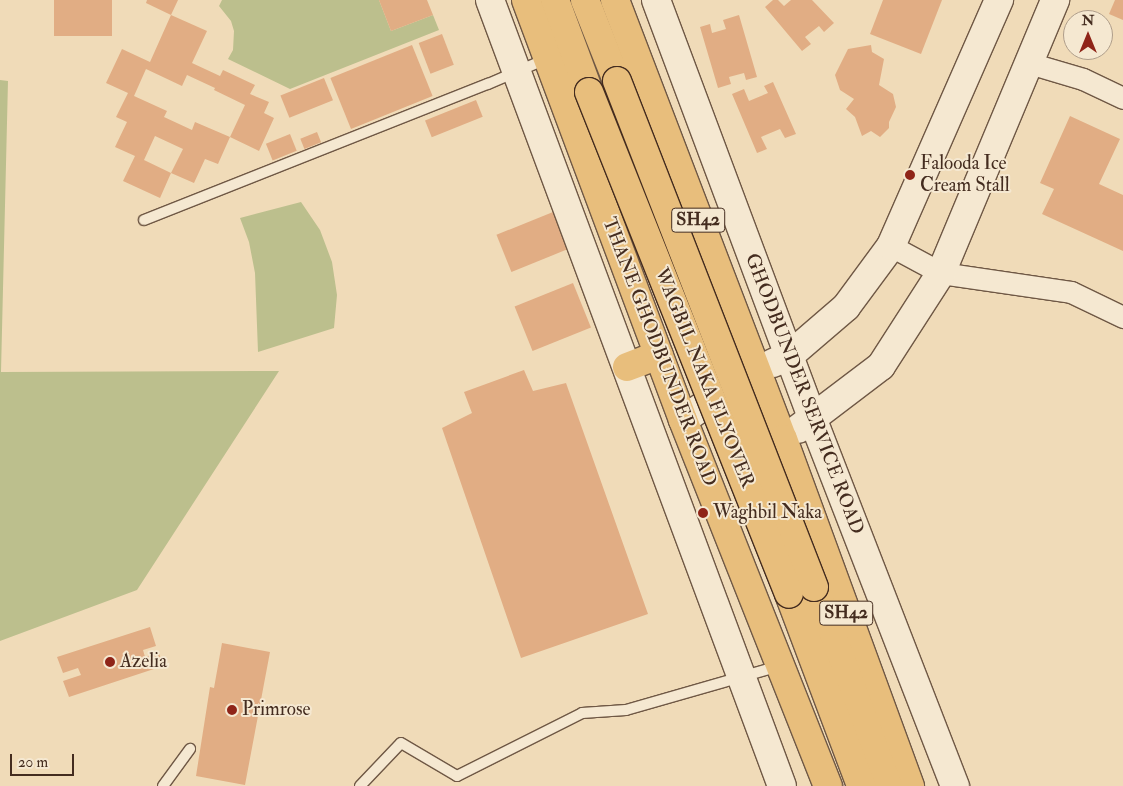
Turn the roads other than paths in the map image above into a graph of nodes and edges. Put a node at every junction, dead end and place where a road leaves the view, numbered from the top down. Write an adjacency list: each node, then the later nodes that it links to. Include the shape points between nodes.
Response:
1 (490, 0): 11 (street)
2 (526, 0): 9 (main road, THANE GHODBUNDER ROAD)
3 (555, 0): 32 (main road, WAGBIL NAKA FLYOVER, bridge, via 789,594)
4 (585, 0): 33 (main road, WAGBIL NAKA FLYOVER, bridge, via 814,587)
5 (615, 0): 20 (main road, SH42)
6 (656, 0): 18 (street, GHODBUNDER SERVICE ROAD)
7 (999, 0): 14 (street)
8 (1055, 0): 10 (street)
9 (548, 58): 11 (lane); 17 (main road, THANE GHODBUNDER ROAD)
10 (1029, 63): 12 (street, via 1083,79); 15 (street)
11 (518, 72): 13 (lane); 19 (street)
12 (1123, 98)
13 (144, 220)
14 (891, 246): 15 (street); 18 (street, via 846,307)
15 (941, 273): 16 (street, via 1071,292); 22 (street, via 881,366)
16 (1123, 317)
17 (659, 356): 19 (main road); 21 (main road, THANE GHODBUNDER ROAD)
18 (788, 356): 20 (street); 22 (street, GHODBUNDER SERVICE ROAD)
19 (627, 367): 26 (street)
20 (755, 371): 21 (street); 23 (main road, SH42)
21 (683, 420): 24 (main road, THANE GHODBUNDER ROAD)
22 (813, 420): 23 (street); 35 (street, GHODBUNDER SERVICE ROAD)
23 (783, 439): 24 (street); 34 (main road, SH42)
24 (708, 482): 25 (main road, THANE GHODBUNDER ROAD)
25 (780, 666): 26 (lane); 31 (main road, THANE GHODBUNDER ROAD)
26 (742, 677): 29 (lane, via 626,710 582,713 457,776 401,743); 30 (street)
27 (190, 749): 28 (lane)
28 (163, 786)
29 (360, 786)
30 (782, 786)
31 (828, 786)
32 (860, 786)
33 (888, 786)
34 (910, 786)
35 (955, 786)

